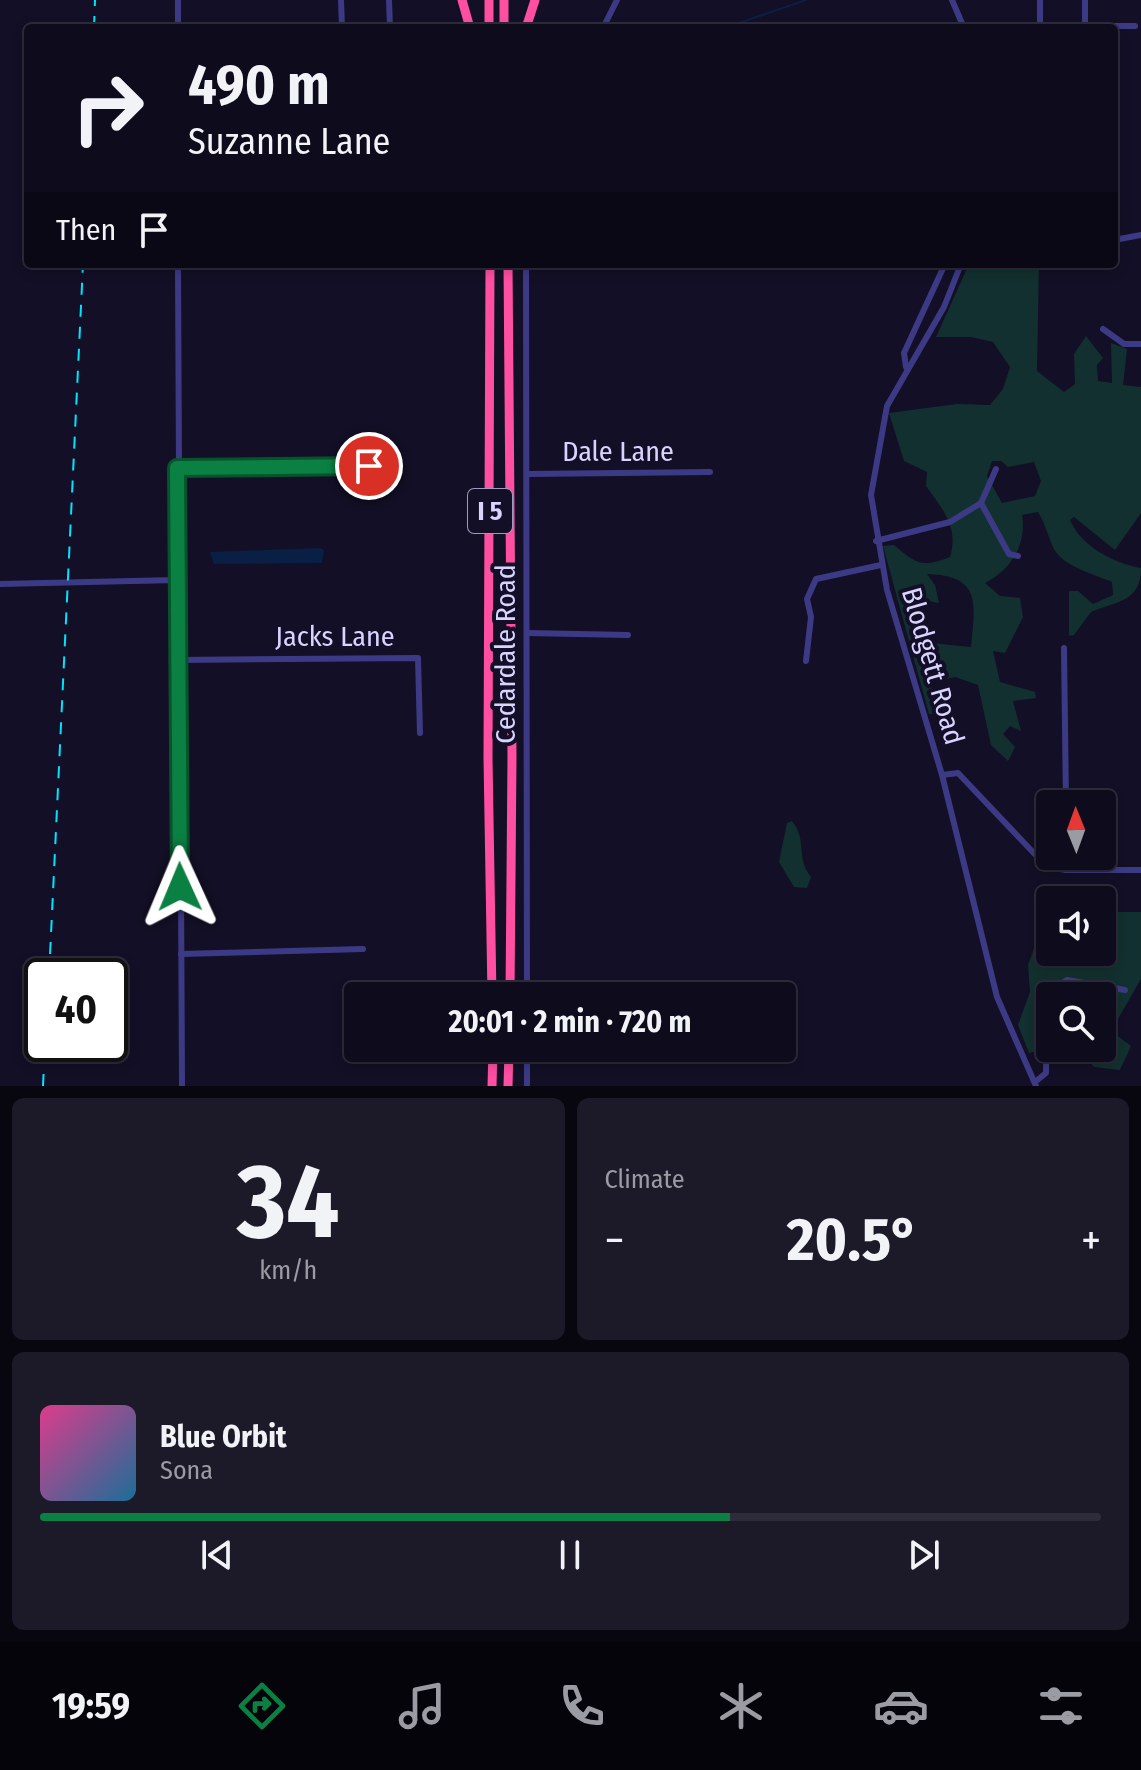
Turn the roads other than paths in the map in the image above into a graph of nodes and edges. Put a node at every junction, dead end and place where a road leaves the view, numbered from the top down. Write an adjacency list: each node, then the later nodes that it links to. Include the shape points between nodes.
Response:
1 (178, 0): 12 (street)
2 (341, 0): 13 (street)
3 (389, 0): 14 (street)
4 (462, 0): 15 (highway)
5 (489, 0): 16 (highway)
6 (504, 0): 17 (highway)
7 (535, 0): 18 (highway)
8 (617, 0): 19 (street)
9 (952, 0): 20 (street)
10 (1040, 0): 21 (street)
11 (1085, 0): 22 (street)
12 (178, 24)
13 (342, 24)
14 (390, 24)
15 (469, 24)
16 (489, 24)
17 (504, 24)
18 (527, 24)
19 (605, 24)
20 (962, 24)
21 (1040, 24)
22 (1085, 24)
23 (1118, 26): 24 (street)
24 (1135, 26)
25 (1141, 235): 26 (street)
26 (1118, 239)
27 (178, 268): 39 (street)
28 (484, 268): 37 (highway)
29 (490, 268): 37 (highway, I 5)
30 (508, 268): 63 (highway, I 5)
31 (526, 268): 42 (street, Cedardale Road)
32 (943, 268): 36 (street, via 904,353)
33 (959, 268): 36 (street, Blodgett Road, via 944,307)
34 (1103, 329): 35 (street, via 1124,344)
35 (1141, 344)
36 (907, 369): 44 (street, Blodgett Road, via 879,435 871,495)
37 (491, 377): 62 (highway, I 5)
38 (369, 466): 39 (street)
39 (177, 468): 47 (street)
40 (996, 469): 43 (street)
41 (710, 472): 42 (street, Dale Lane)
42 (527, 474): 49 (street, Cedardale Road)
43 (981, 503): 44 (street, via 950,522); 45 (street, via 1009,554)
44 (876, 541): 46 (street, Blodgett Road)
45 (1018, 556)
46 (881, 565): 53 (street, via 826,574 809,587); 55 (street, Blodgett Road)
47 (177, 580): 48 (street); 52 (street)
48 (0, 584)
49 (527, 633): 50 (street); 64 (street, Cedardale Road)
50 (628, 635)
51 (1064, 648): 56 (street)
52 (178, 660): 54 (street, Jacks Lane, via 418,658); 61 (street)
53 (806, 661)
54 (420, 733)
55 (942, 775): 57 (street, via 958,773); 69 (street, Blodgett Road, via 997,997)
56 (1066, 790)
57 (1036, 855)
58 (1116, 870): 59 (street)
59 (1141, 870)
60 (363, 949): 61 (street)
61 (181, 954): 70 (street)
62 (492, 982)
63 (510, 982)
64 (527, 982)
65 (1125, 990): 69 (street, via 1067,980 1047,992 1046,1073)
66 (493, 1062): 71 (highway)
67 (509, 1062): 72 (highway)
68 (527, 1062): 73 (street)
69 (1035, 1084)
70 (182, 1086)
71 (492, 1086)
72 (508, 1086)
73 (527, 1086)

